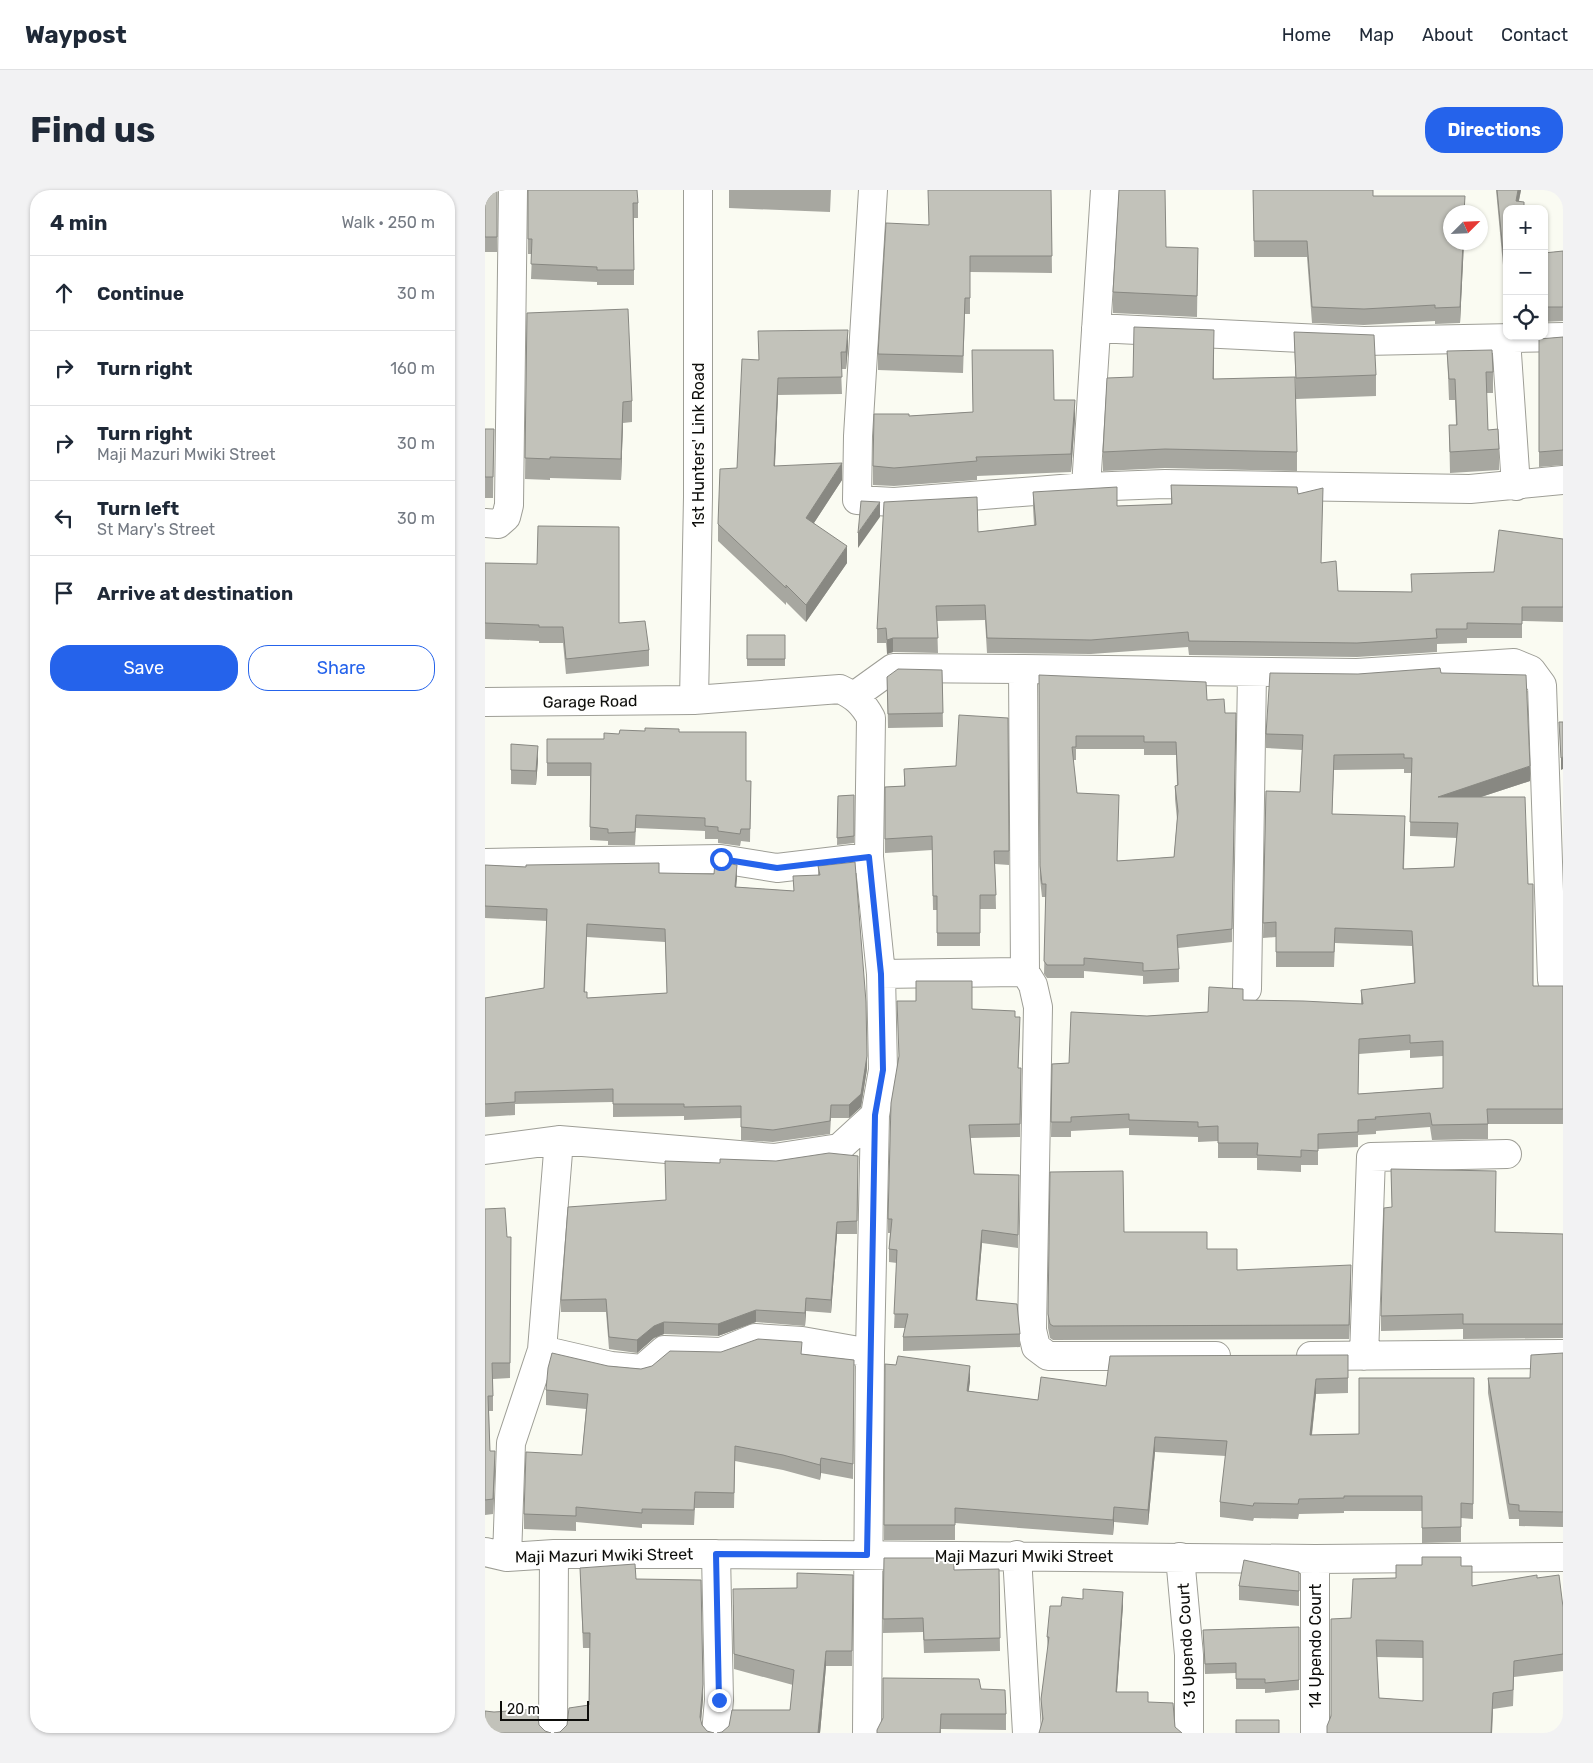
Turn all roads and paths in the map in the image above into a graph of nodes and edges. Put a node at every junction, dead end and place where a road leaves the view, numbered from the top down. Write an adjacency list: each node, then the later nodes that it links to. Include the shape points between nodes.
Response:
1 (513, 190): 13 (street, via 509,505 506,517 498,524)
2 (698, 190): 17 (street, 1st Hunters' Link Road)
3 (873, 190): 12 (street, via 858,426 857,500 894,502)
4 (1105, 190): 5 (street)
5 (1097, 328): 8 (street, via 1364,341); 12 (street)
6 (1563, 337): 7 (street)
7 (1548, 338)
8 (1503, 339)
9 (1505, 340): 11 (street)
10 (1563, 480): 11 (street)
11 (1516, 486): 12 (street, via 1470,489 1165,484)
12 (1086, 487)
13 (485, 523)
14 (1023, 669): 15 (street); 16 (street, via 893,668); 21 (street)
15 (1252, 673): 23 (street, via 1357,673 1514,663 1531,670 1542,686 1551,980); 24 (street)
16 (854, 696): 17 (street, Garage Road, via 840,689); 19 (street, via 871,718)
17 (694, 700): 18 (street, Garage Road)
18 (485, 702)
19 (869, 857): 20 (street, via 777,868 721,859); 22 (street)
20 (485, 863)
21 (1025, 972): 22 (street); 32 (street, via 1033,985 1038,1007 1031,1330 1036,1347 1049,1356)
22 (881, 974): 25 (street, via 883,1070)
23 (1563, 982)
24 (1247, 989)
25 (875, 1115): 26 (street, via 839,1148 775,1158); 30 (street)
26 (559, 1140): 27 (street); 29 (street)
27 (485, 1150)
28 (1507, 1154): 34 (street, via 1371,1157)
29 (542, 1350): 30 (street, via 611,1366 642,1369 664,1350 721,1352 755,1338 803,1341); 35 (street, via 511,1443)
30 (870, 1352): 38 (street)
31 (1563, 1354): 34 (street)
32 (1245, 1356)
33 (1285, 1356): 34 (street)
34 (1364, 1356)
35 (496, 1554): 36 (street, Maji Mazuri Mwiki Street)
36 (554, 1554): 37 (street, Maji Mazuri Mwiki Street); 43 (street)
37 (716, 1554): 38 (street, Maji Mazuri Mwiki Street); 44 (street, via 719,1700)
38 (867, 1555): 39 (street, Maji Mazuri Mwiki Street); 45 (street)
39 (1017, 1555): 40 (street, Maji Mazuri Mwiki Street); 46 (street)
40 (1180, 1557): 42 (street, Maji Mazuri Mwiki Street); 47 (street, 13 Upendo Court, via 1189,1655)
41 (1563, 1557): 42 (street, Maji Mazuri Mwiki Street)
42 (1315, 1559): 48 (street, 14 Upendo Court)
43 (553, 1733)
44 (716, 1733)
45 (867, 1733)
46 (1027, 1733)
47 (1189, 1733)
48 (1315, 1733)

